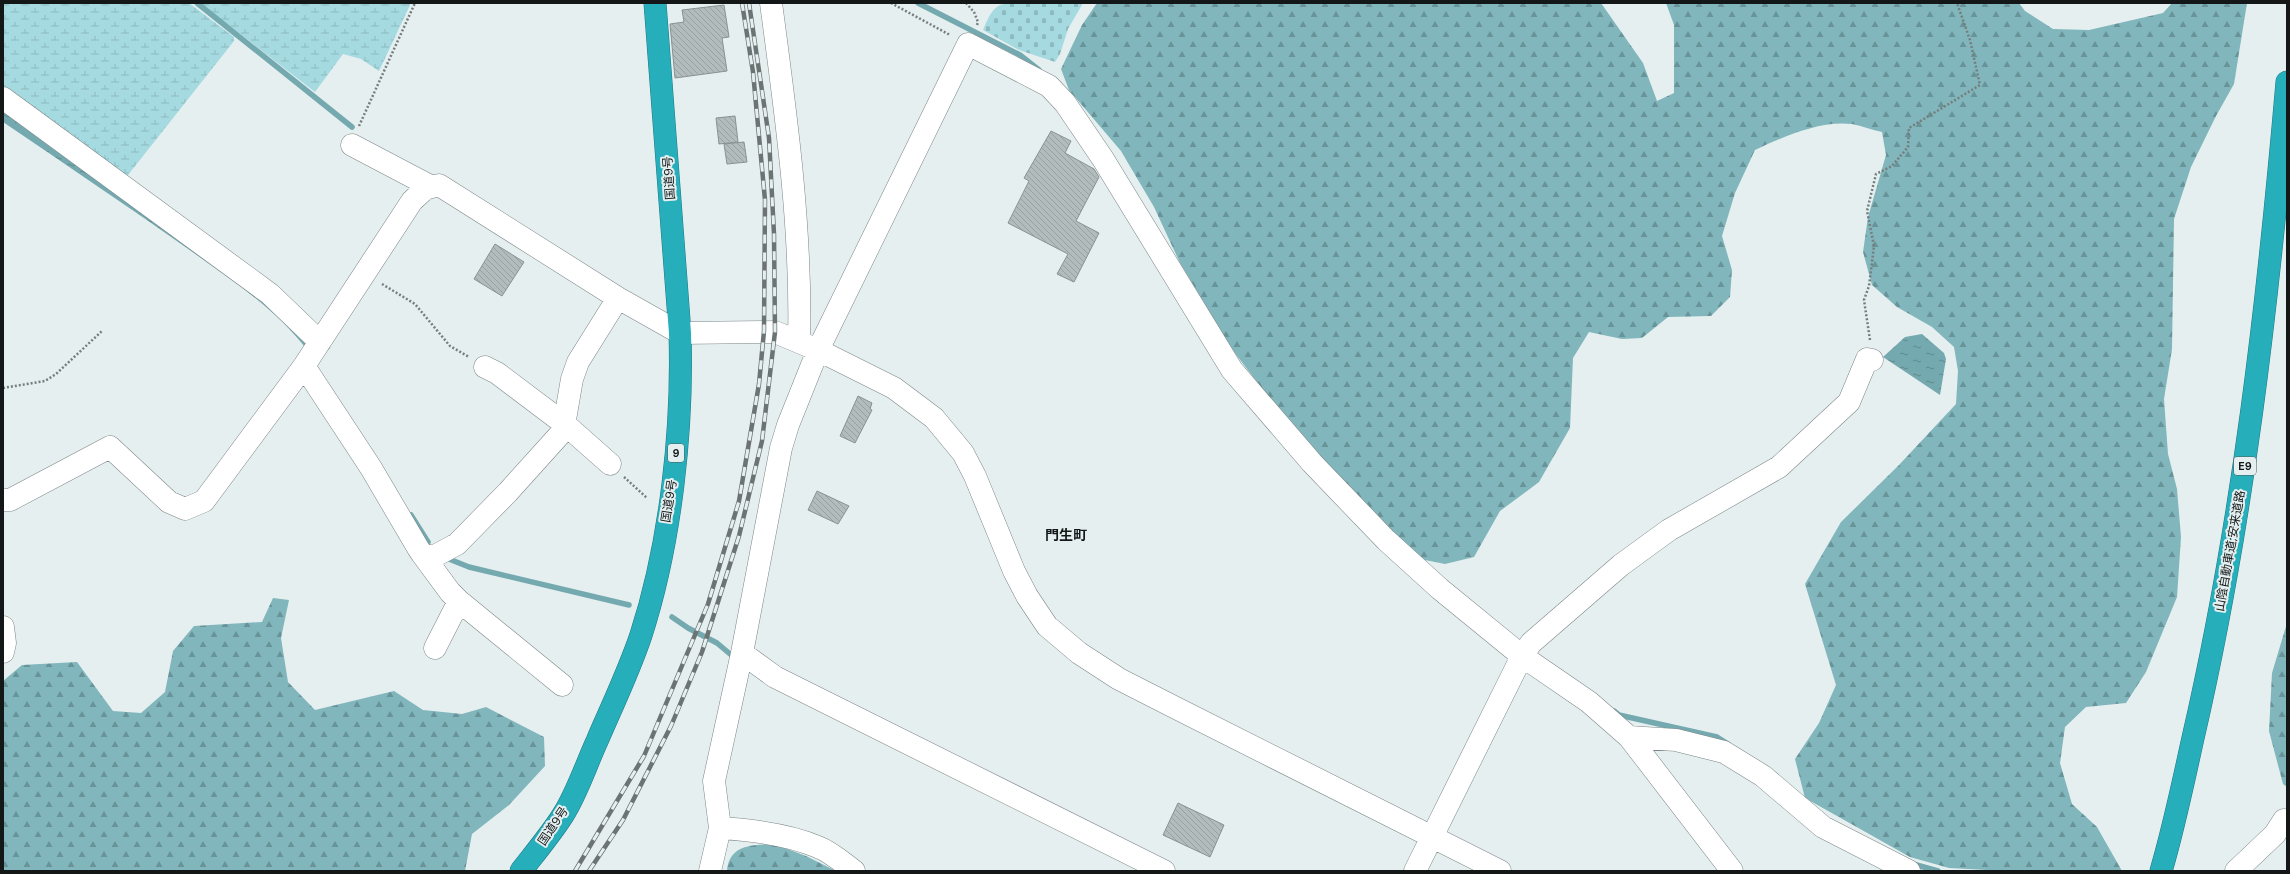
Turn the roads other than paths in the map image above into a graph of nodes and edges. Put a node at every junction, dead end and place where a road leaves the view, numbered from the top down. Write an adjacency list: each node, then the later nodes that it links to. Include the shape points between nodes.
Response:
1 (655, 3): 8 (highway, 国道9号 / 9)
2 (771, 3): 9 (street, via 792,176 800,304)
3 (2287, 82): 36 (highway, 山陰自動車道;安来道路 / E9, via 2275,227 2255,397 2232,548 2204,691)
4 (3, 98): 10 (street, via 270,294)
5 (352, 145): 6 (street)
6 (430, 186): 7 (street, via 439,184 447,188); 10 (street, via 412,201)
7 (618, 298): 8 (street); 13 (street, via 578,362 567,406)
8 (680, 333): 9 (street, via 764,331 785,335); 28 (highway, 国道9号 / 9, via 681,383 675,462 661,554 641,635 564,814)
9 (808, 346): 20 (street, via 972,36 1049,86 1065,103 1103,159 1232,370 1312,463 1386,540 1440,589); 22 (street, via 781,448); 27 (street, via 894,388 934,418 950,435 963,452 975,476 1027,596 1047,626 1079,653 1119,678 1178,709)
10 (313, 354): 15 (street, via 204,501 185,509 169,502 110,448 10,500); 16 (street, via 346,428)
11 (1872, 360): 20 (street, via 1867,359 1849,402 1779,467 1669,530 1621,565)
12 (485, 367): 13 (street, via 497,373)
13 (566, 425): 14 (street); 16 (street, via 508,492 457,544 433,557)
14 (610, 464)
15 (3, 500)
16 (422, 554): 17 (street)
17 (459, 601): 19 (street); 23 (street)
18 (3, 627): 21 (street)
19 (435, 648)
20 (1526, 650): 24 (street); 27 (street)
21 (3, 652)
22 (740, 661): 26 (street, via 714,781); 31 (street)
23 (562, 685)
24 (1629, 737): 34 (street); 35 (street, via 1676,740 1724,752 1763,776 1823,827)
25 (2284, 820): 37 (street, via 2275,834)
26 (720, 828): 29 (street); 30 (street, via 743,829 817,846)
27 (1432, 836): 32 (street); 33 (street)
28 (522, 871)
29 (710, 871)
30 (854, 871)
31 (1164, 871)
32 (1415, 871)
33 (1500, 871)
34 (1732, 871)
35 (1909, 871)
36 (2161, 871)
37 (2236, 871)

